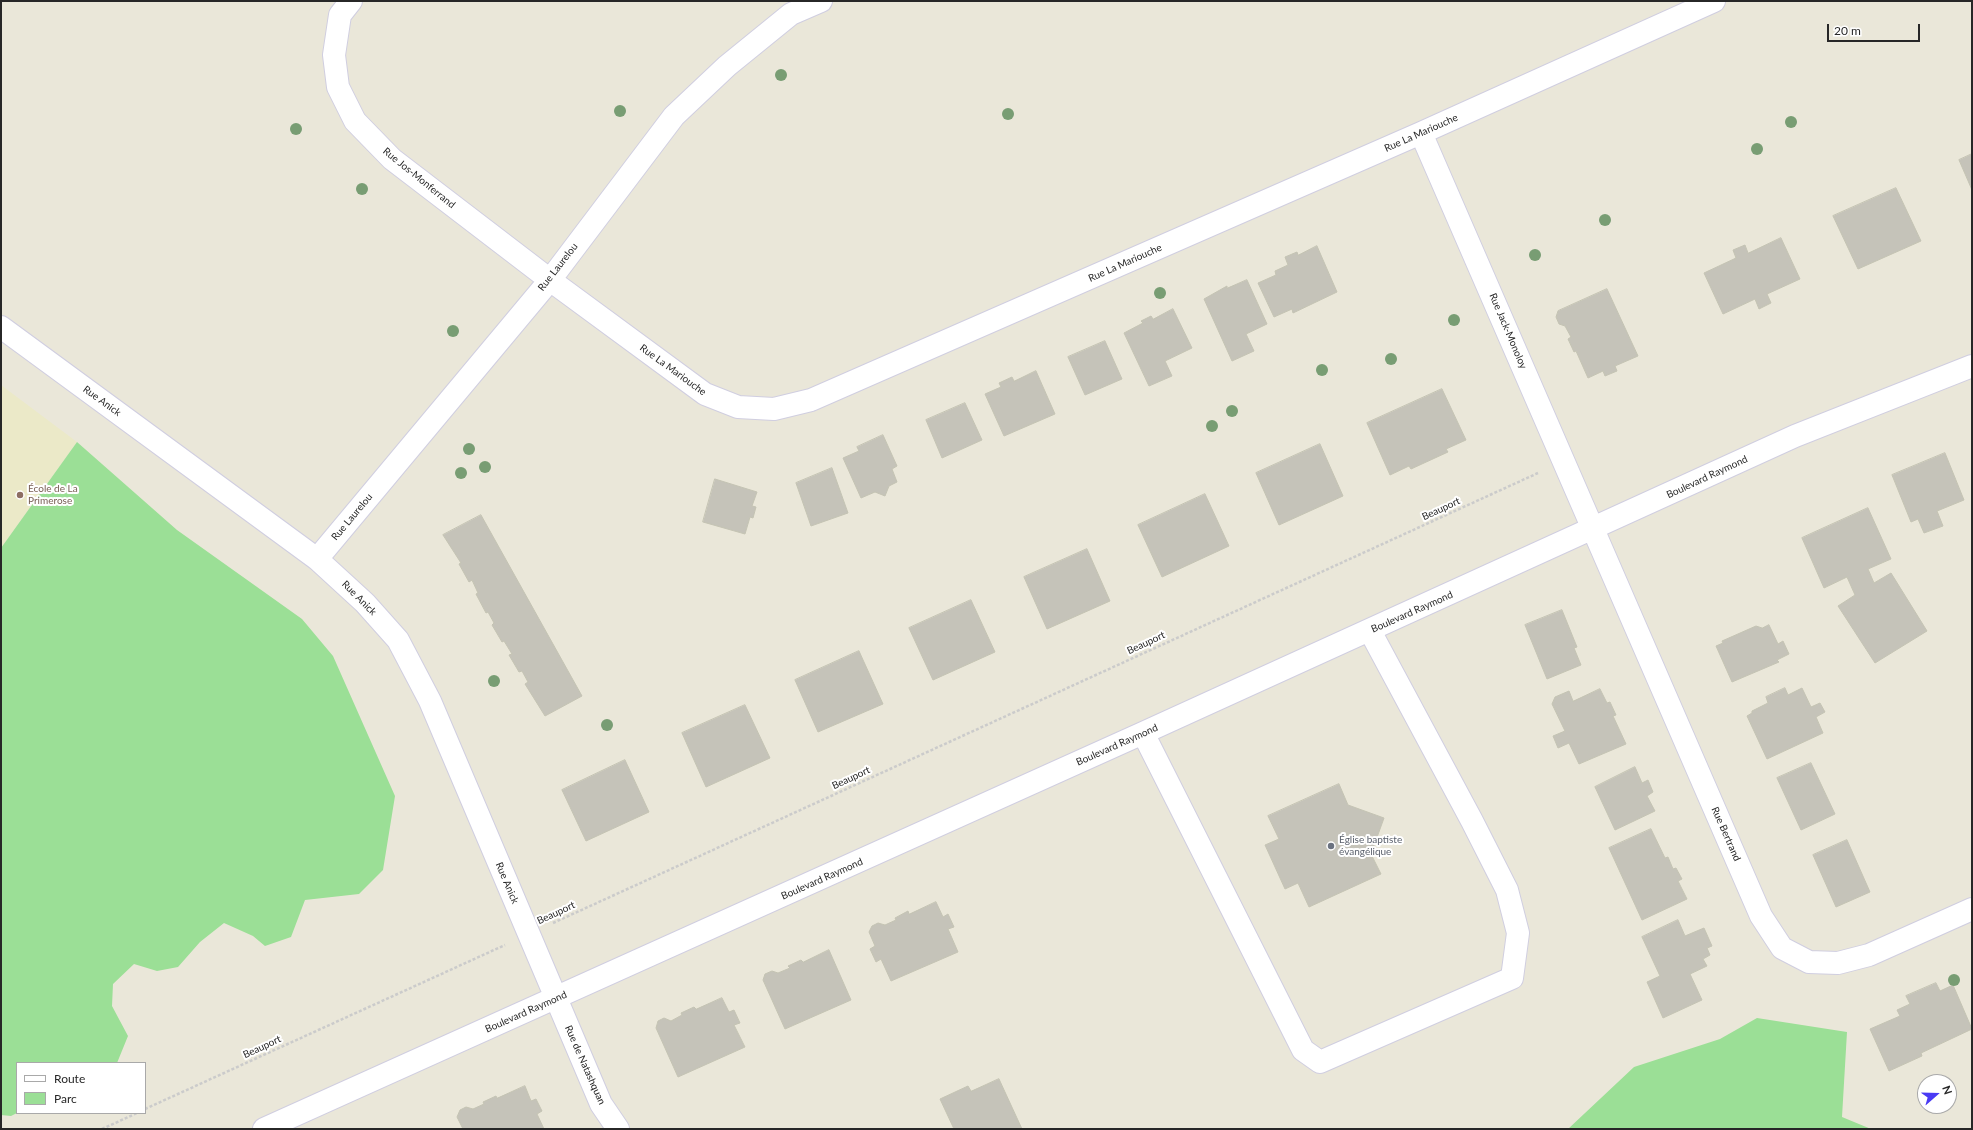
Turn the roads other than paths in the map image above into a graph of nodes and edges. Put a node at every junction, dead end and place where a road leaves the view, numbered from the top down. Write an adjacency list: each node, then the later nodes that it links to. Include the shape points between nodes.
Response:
1 (351, 1): 5 (street, Rue Jos-Monferrand, via 340,15 334,55 338,87 355,121 392,159)
2 (821, 1): 5 (street, Rue Laurelou, via 791,14 727,66 674,116)
3 (1714, 1): 4 (street, Rue La Mariouche)
4 (1421, 133): 5 (street, Rue La Mariouche, via 810,400 774,409 738,408 704,394); 8 (street, Rue Jack-Monoloy)
5 (550, 280): 9 (street, Rue Laurelou)
6 (1, 327): 9 (street, Rue Anick)
7 (1972, 366): 8 (street, Boulevard Raymond, via 1795,436)
8 (1593, 530): 10 (street, Boulevard Raymond); 12 (street, Rue Bertrand, via 1762,916 1782,948 1809,962 1838,963 1869,954)
9 (317, 559): 13 (street, Rue Anick, via 365,603 398,640 430,701)
10 (1370, 631): 11 (street, Boulevard Raymond); 11 (street, via 1507,890 1518,933 1512,978 1320,1062 1303,1050)
11 (1143, 733): 13 (street, Boulevard Raymond)
12 (1972, 909)
13 (556, 999): 14 (street, Boulevard Raymond); 15 (street, Rue de Natashquan, via 601,1104)
14 (264, 1129)
15 (618, 1129)

